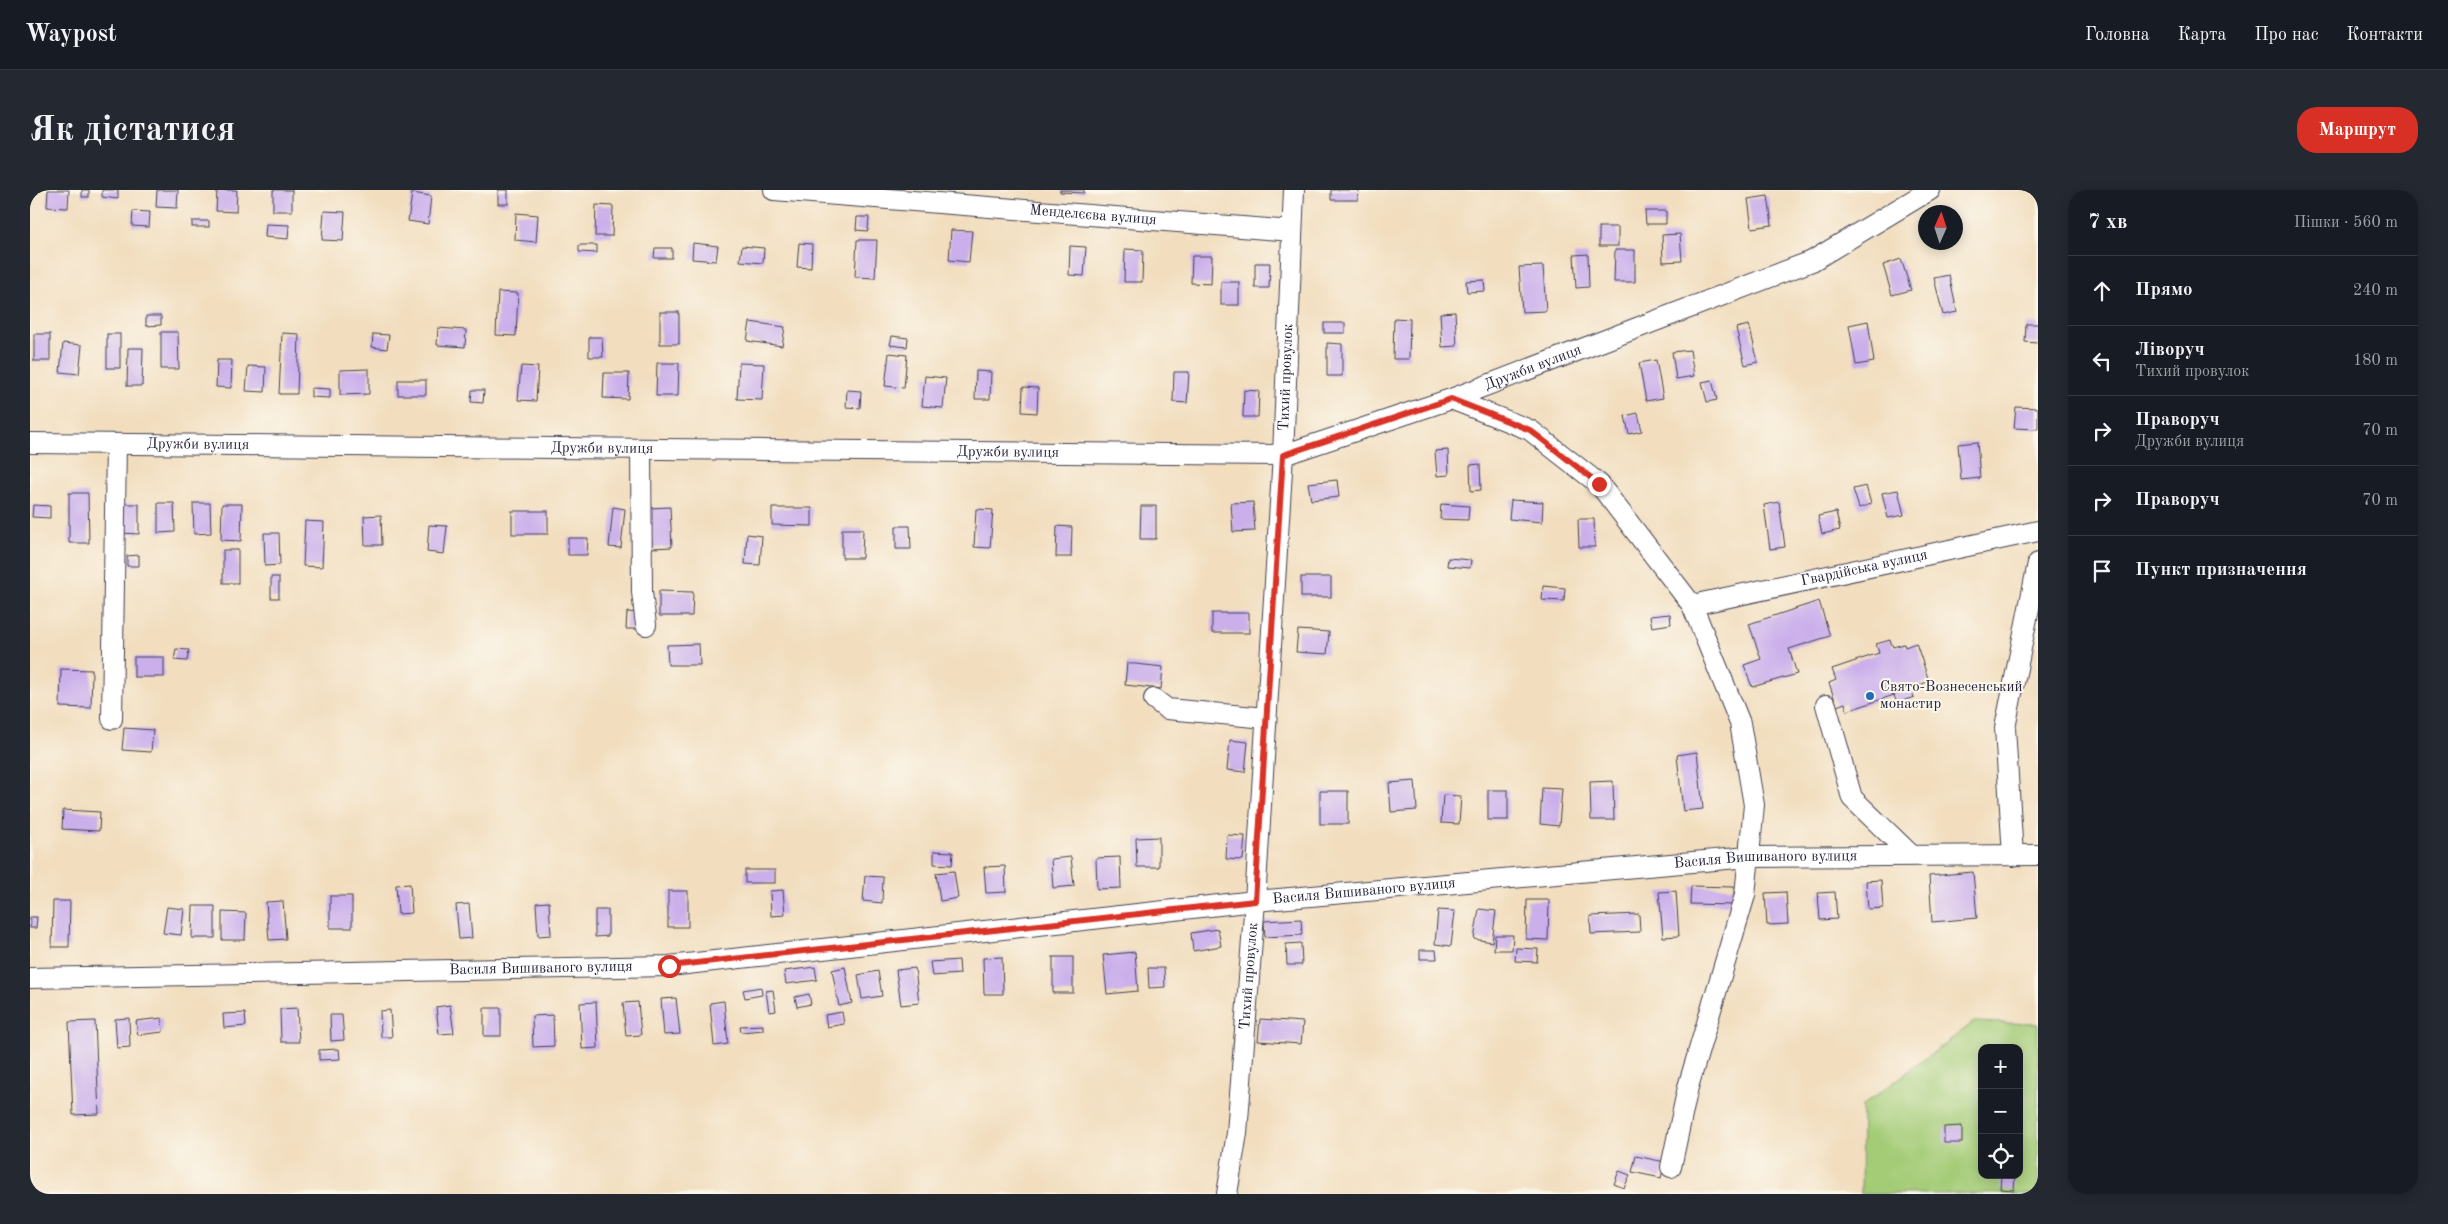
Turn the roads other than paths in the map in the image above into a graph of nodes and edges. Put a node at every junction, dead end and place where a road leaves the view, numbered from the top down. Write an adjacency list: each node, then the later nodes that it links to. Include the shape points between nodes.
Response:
1 (774, 190): 4 (street, Менделєєва вулиця)
2 (1294, 190): 4 (street, Тихий провулок)
3 (1930, 190): 5 (street, Дружби вулиця, via 1812,261)
4 (1292, 231): 9 (street, Тихий провулок)
5 (1451, 399): 9 (street, Дружби вулиця); 12 (street, via 1530,430 1599,484)
6 (30, 443): 7 (street, Дружби вулиця)
7 (116, 444): 8 (street, Дружби вулиця); 17 (street)
8 (641, 449): 9 (street, Дружби вулиця); 13 (street, via 642,592)
9 (1283, 455): 16 (street, Тихий провулок)
10 (2038, 531): 12 (street, Гвардійська вулиця)
11 (2038, 563): 20 (street, via 2005,728)
12 (1692, 605): 21 (street, via 1740,723 1754,805)
13 (646, 625)
14 (1154, 699): 16 (street, via 1167,709)
15 (1826, 705): 18 (street, via 1852,798)
16 (1266, 718): 22 (street, Тихий провулок)
17 (112, 719)
18 (1911, 855): 20 (street, Василя Вишиваного вулиця); 21 (street, Василя Вишиваного вулиця)
19 (2038, 855): 20 (street, Василя Вишиваного вулиця)
20 (2013, 856)
21 (1749, 857): 22 (street, Василя Вишиваного вулиця); 24 (street, via 1745,895 1688,1087)
22 (1255, 901): 23 (street, Василя Вишиваного вулиця, via 669,966); 25 (street, Тихий провулок, via 1237,1133)
23 (30, 978)
24 (1671, 1167)
25 (1227, 1194)

